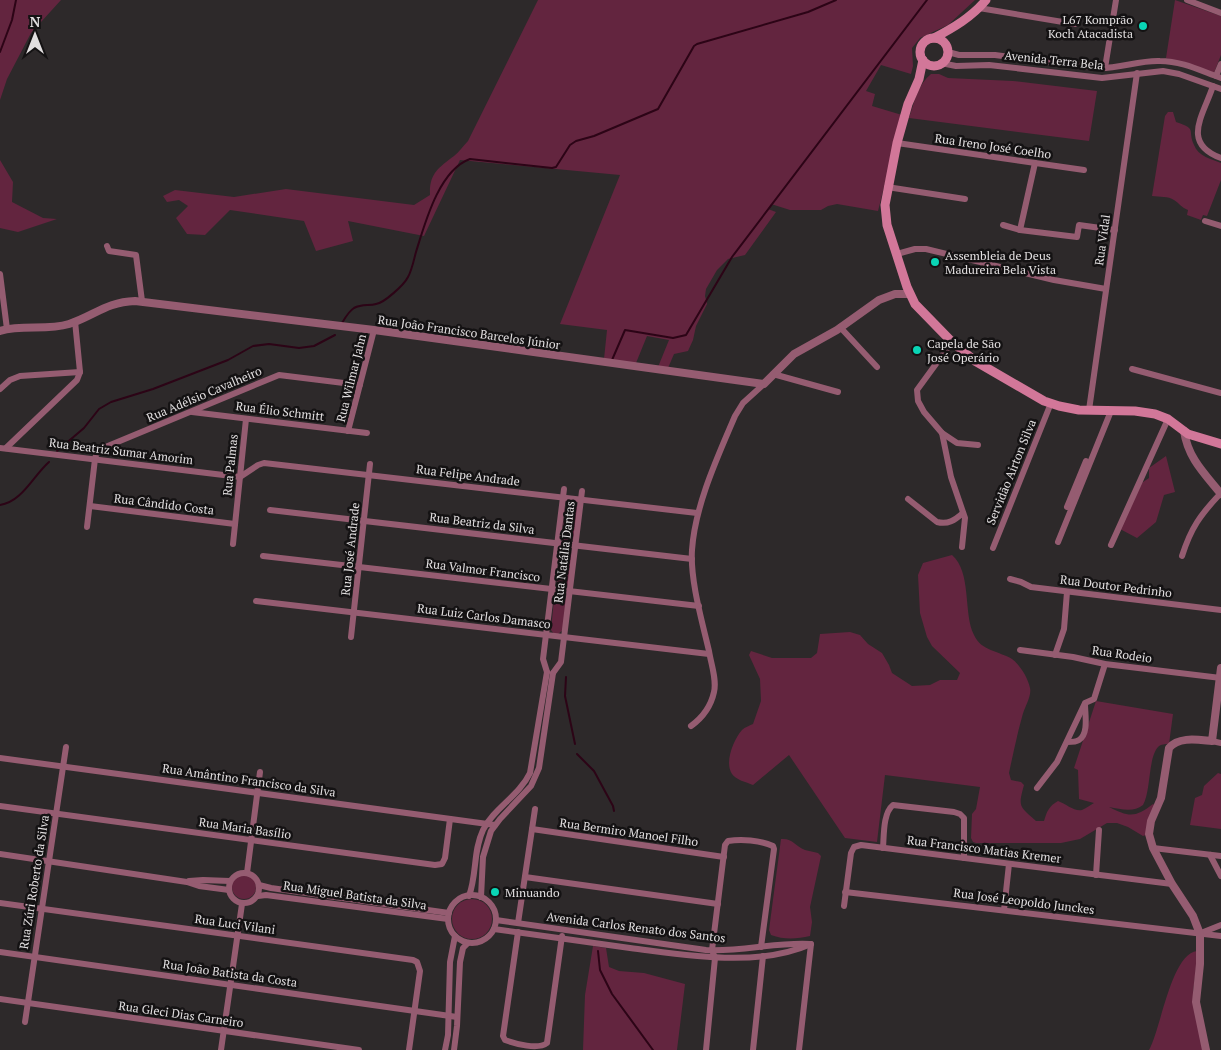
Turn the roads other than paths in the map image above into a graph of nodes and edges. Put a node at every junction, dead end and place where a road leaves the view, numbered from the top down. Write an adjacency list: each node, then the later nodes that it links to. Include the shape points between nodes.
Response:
1 (986, 0): 4 (main road)
2 (1116, 0): 13 (street)
3 (1187, 0): 5 (street)
4 (979, 8): 6 (street); 7 (main road)
5 (1221, 12)
6 (1076, 24)
7 (955, 27): 8 (main road); 9 (main road)
8 (934, 38): 9 (main road, via 941,40); 10 (main road, via 921,45)
9 (947, 49): 12 (main road, via 947,56); 13 (street, Avenida Terra Bela, via 959,55 995,55)
10 (923, 60): 12 (main road); 16 (main road)
11 (1221, 64): 15 (street)
12 (938, 65): 14 (street, Avenida Terra Bela, via 989,65 1110,78); 16 (main road)
13 (1105, 68): 15 (street, Avenida Terra Bela, via 1160,61 1185,65)
14 (1137, 73): 17 (street, Avenida Terra Bela, via 1172,72); 29 (street, Rua Vidal)
15 (1219, 77)
16 (919, 79): 19 (main road)
17 (1213, 86): 18 (street, Avenida Terra Bela); 20 (street, via 1198,127 1198,137 1205,151)
18 (1221, 89)
19 (897, 143): 21 (street, Rua Ireno José Coelho); 23 (main road)
20 (1221, 158)
21 (1035, 163): 22 (street, Rua Ireno José Coelho); 28 (street)
22 (1084, 170)
23 (887, 187): 24 (street); 31 (main road, via 885,219)
24 (965, 199)
25 (1205, 220): 27 (street)
26 (1002, 225): 28 (street)
27 (1221, 226)
28 (1020, 230): 29 (street, via 1077,237 1079,225)
29 (1115, 230): 34 (street, Rua Vidal)
30 (107, 246): 36 (street, via 110,251 136,255)
31 (897, 254): 34 (street, via 933,250 1054,280); 35 (main road)
32 (0, 274): 33 (street)
33 (1, 285): 39 (street)
34 (1106, 288): 53 (street, Rua Vidal)
35 (910, 294): 38 (street, via 885,297); 41 (main road, via 915,304)
36 (142, 302): 37 (street, Rua João Francisco Barcelos Júnior, via 116,303); 40 (street, Rua João Francisco Barcelos Júnior)
37 (75, 321): 39 (street, Rua João Francisco Barcelos Júnior, via 59,326); 44 (street)
38 (840, 328): 42 (street); 45 (street, via 794,354)
39 (3, 330)
40 (374, 330): 46 (street, Rua João Francisco Barcelos Júnior); 47 (street, Rua Wilmar Jahn)
41 (952, 342): 52 (main road, via 980,365); 62 (street, via 917,390 924,412)
42 (876, 367)
43 (1132, 369): 50 (street)
44 (80, 372): 48 (street, via 14,378); 65 (street, via 78,380)
45 (774, 374): 46 (street); 49 (street)
46 (764, 384): 79 (street, via 743,403 735,416)
47 (360, 385): 51 (street, Rua Adélsio Cavalheiro, via 279,375); 59 (street, Rua Wilmar Jahn)
48 (0, 389)
49 (838, 392)
50 (1221, 393)
51 (219, 400): 55 (street, Rua Adélsio Cavalheiro); 56 (street)
52 (1051, 404): 53 (main road); 90 (street, Servidão Airton Silva)
53 (1089, 410): 54 (main road)
54 (1109, 411): 58 (main road, via 1146,412); 77 (street); 84 (street)
55 (191, 412): 56 (street, Rua Élio Schmitt); 66 (street, Rua Adélsio Cavalheiro, via 103,448)
56 (217, 415): 57 (street, Rua Élio Schmitt)
57 (246, 419): 59 (street, Rua Élio Schmitt); 69 (street, Rua Palmas)
58 (1168, 420): 60 (main road); 88 (street)
59 (348, 431): 61 (street, Rua Élio Schmitt)
60 (1184, 431): 63 (main road); 72 (street, via 1191,455)
61 (367, 433)
62 (942, 433): 64 (street, via 957,443); 80 (street)
63 (1221, 444)
64 (978, 446)
65 (3, 448): 66 (street, Rua Beatriz Sumar Amorim)
66 (95, 459): 69 (street, Rua Beatriz Sumar Amorim); 76 (street)
67 (370, 464): 68 (street, Rua José Andrade)
68 (369, 474): 69 (street, Rua Felipe Andrade, via 264,464); 73 (street, Rua Felipe Andrade); 81 (street, Rua José Andrade)
69 (240, 477): 82 (street, Rua Palmas)
70 (564, 489): 73 (street)
71 (582, 491): 75 (street, Rua Natália Dantas)
72 (1221, 494): 92 (street, via 1192,529)
73 (563, 498): 75 (street, Rua Felipe Andrade); 85 (street)
74 (908, 499): 80 (street, via 942,524)
75 (582, 500): 79 (street, Rua Felipe Andrade); 87 (street, Rua Natália Dantas)
76 (90, 506): 82 (street, Rua Cândido Costa); 83 (street)
77 (1067, 506)
78 (270, 510): 81 (street, Rua Beatriz da Silva)
79 (697, 513): 93 (street)
80 (963, 513): 89 (street)
81 (364, 520): 85 (street, Rua Beatriz da Silva); 94 (street, Rua José Andrade)
82 (235, 524): 86 (street, Rua Palmas)
83 (87, 527)
84 (1058, 542)
85 (558, 543): 87 (street, Rua Beatriz da Silva); 96 (street)
86 (233, 544)
87 (576, 545): 93 (street, Rua Beatriz da Silva); 97 (street, Rua Natália Dantas)
88 (1111, 545)
89 (962, 548)
90 (993, 548)
91 (263, 556): 94 (street, Rua Valmor Francisco)
92 (1182, 556)
93 (692, 559): 100 (street)
94 (359, 567): 96 (street, Rua Valmor Francisco); 102 (street, Rua José Andrade)
95 (1010, 579): 98 (street, Rua Doutor Pedrinho, via 1031,587)
96 (552, 589): 97 (street, Rua Valmor Francisco); 103 (street)
97 (570, 591): 100 (street, Rua Valmor Francisco); 105 (street, Rua Natália Dantas)
98 (1067, 592): 101 (street, Rua Doutor Pedrinho); 108 (street, via 1064,629)
99 (256, 601): 102 (street, Rua Luiz Carlos Damasco)
100 (699, 606): 107 (street)
101 (1221, 610)
102 (354, 612): 103 (street, Rua Luiz Carlos Damasco); 104 (street, Rua José Andrade)
103 (546, 635): 105 (street, Rua Luiz Carlos Damasco); 111 (street, via 543,662)
104 (351, 637)
105 (564, 637): 107 (street, Rua Luiz Carlos Damasco); 111 (street, Rua Natália Dantas, via 561,662)
106 (1020, 650): 108 (street, Rua Rodeio)
107 (709, 654): 114 (street, via 714,691 706,711)
108 (1055, 655): 109 (street, Rua Rodeio)
109 (1105, 664): 112 (street, Rua Rodeio); 113 (street, via 1094,699)
110 (1221, 668): 112 (street)
111 (550, 673): 128 (street, via 530,773 519,791); 129 (street, via 540,761 535,778)
112 (1220, 678): 115 (street)
113 (1085, 703): 116 (street); 116 (street, via 1086,722 1082,738)
114 (691, 726)
115 (1212, 741): 117 (street); 134 (street, via 1183,741 1171,745 1160,804 1149,828)
116 (1067, 742): 122 (street, via 1058,762)
117 (1221, 742)
118 (66, 746): 120 (street, Rua Zúri Roberto da Silva)
119 (0, 758): 120 (street, Rua Amântino Francisco da Silva)
120 (63, 766): 123 (street, Rua Amântino Francisco da Silva); 126 (street, Rua Zúri Roberto da Silva)
121 (260, 772): 123 (street)
122 (1037, 788)
123 (258, 793): 127 (street, Rua Amântino Francisco da Silva); 132 (street)
124 (0, 806): 126 (street, Rua Maria Basílio)
125 (534, 809): 130 (street)
126 (56, 813): 132 (street, Rua Maria Basílio); 140 (street, Rua Zúri Roberto da Silva)
127 (450, 819): 128 (street, Rua Amântino Francisco da Silva); 132 (street, Rua Maria Basílio, via 445,858 439,865)
128 (486, 824): 129 (street, Rua Amântino Francisco da Silva); 153 (street, via 478,846)
129 (495, 825): 154 (street, via 483,858)
130 (532, 829): 138 (street, Rua Bermiro Manoel Filho); 145 (street)
131 (1099, 830): 143 (street)
132 (251, 840): 142 (street)
133 (883, 848): 139 (street, Rua Francisco Matias Kremer); 139 (street, via 887,814 893,806 954,812 964,818); 151 (street, Rua Francisco Matias Kremer, via 861,845 852,849)
134 (1153, 848): 136 (street); 148 (street)
135 (0, 854): 140 (street)
136 (1210, 855): 137 (street); 144 (street)
137 (1221, 856)
138 (724, 857): 157 (street); 175 (street, via 728,841 773,846)
139 (964, 858): 141 (street, Rua Francisco Matias Kremer)
140 (49, 861): 147 (street); 159 (street, Rua Zúri Roberto da Silva)
141 (1009, 864): 143 (street, Rua Francisco Matias Kremer); 160 (street)
142 (247, 873): 146 (street, via 237,874); 149 (street, via 255,877)
143 (1096, 874): 148 (street, Rua Francisco Matias Kremer)
144 (1221, 876)
145 (525, 877): 157 (street); 163 (street)
146 (230, 881): 147 (street); 150 (street)
147 (188, 882): 150 (street)
148 (1172, 884): 168 (street, via 1193,916)
149 (259, 885): 152 (street); 161 (street, Rua Miguel Batista da Silva)
150 (229, 890): 156 (street, via 233,899)
151 (846, 892): 158 (street, Rua Francisco Matias Kremer); 160 (street, Rua José Leopoldo Junckes)
152 (258, 896): 156 (street); 161 (street, Rua Miguel Batista da Silva)
153 (469, 896): 154 (street); 161 (street, via 454,903)
154 (481, 897): 162 (street, via 492,906)
155 (0, 903): 159 (street, Rua Luci Vilani)
156 (242, 904): 169 (street)
157 (718, 904): 176 (street)
158 (844, 906)
159 (42, 909): 169 (street, Rua Luci Vilani); 179 (street, Rua Zúri Roberto da Silva)
160 (1004, 910): 168 (street, Rua José Leopoldo Junckes)
161 (449, 916): 170 (street)
162 (496, 920): 163 (street, Avenida Carlos Renato dos Santos); 165 (street)
163 (518, 923): 166 (street, Avenida Carlos Renato dos Santos)
164 (1221, 925): 168 (street)
165 (494, 929): 167 (street, Avenida Carlos Renato dos Santos); 173 (street, via 481,941)
166 (563, 930): 172 (street); 176 (street, Avenida Carlos Renato dos Santos)
167 (518, 932): 172 (street, Avenida Carlos Renato dos Santos); 172 (street, via 505,1040 534,1047 545,1046 548,1040)
168 (1200, 934): 171 (street, Rua José Leopoldo Junckes); 197 (street, via 1196,1002)
169 (238, 936): 181 (street); 184 (street, Rua Luci Vilani, via 417,962 420,972)
170 (455, 936): 173 (street); 185 (street, via 450,962)
171 (1221, 936)
172 (562, 939): 180 (street, Avenida Carlos Renato dos Santos)
173 (468, 942): 186 (street, via 460,962)
174 (812, 944): 175 (street, Avenida Carlos Renato dos Santos); 178 (street, Avenida Carlos Renato dos Santos); 196 (street)
175 (761, 947): 176 (street, Avenida Carlos Renato dos Santos)
176 (712, 950): 180 (street)
177 (0, 952): 179 (street, Rua João Batista da Costa)
178 (764, 956): 180 (street, Avenida Carlos Renato dos Santos); 195 (street)
179 (34, 957): 181 (street, Rua João Batista da Costa); 183 (street, Rua Zúri Roberto da Silva)
180 (715, 958): 194 (street)
181 (231, 985): 184 (street, Rua João Batista da Costa); 188 (street)
182 (0, 1000): 183 (street, Rua Gleci Dias Carneiro)
183 (27, 1003): 187 (street, Rua Zúri Roberto da Silva); 188 (street, Rua Gleci Dias Carneiro)
184 (415, 1011): 185 (street, Rua João Batista da Costa); 191 (street)
185 (449, 1016): 186 (street, Rua João Batista da Costa); 192 (street)
186 (457, 1017): 193 (street)
187 (24, 1022)
188 (225, 1031): 189 (street); 190 (street, Rua Gleci Dias Carneiro)
189 (221, 1050)
190 (359, 1050)
191 (410, 1050)
192 (445, 1050)
193 (454, 1050)
194 (706, 1050)
195 (753, 1050)
196 (799, 1050)
197 (1206, 1050)

